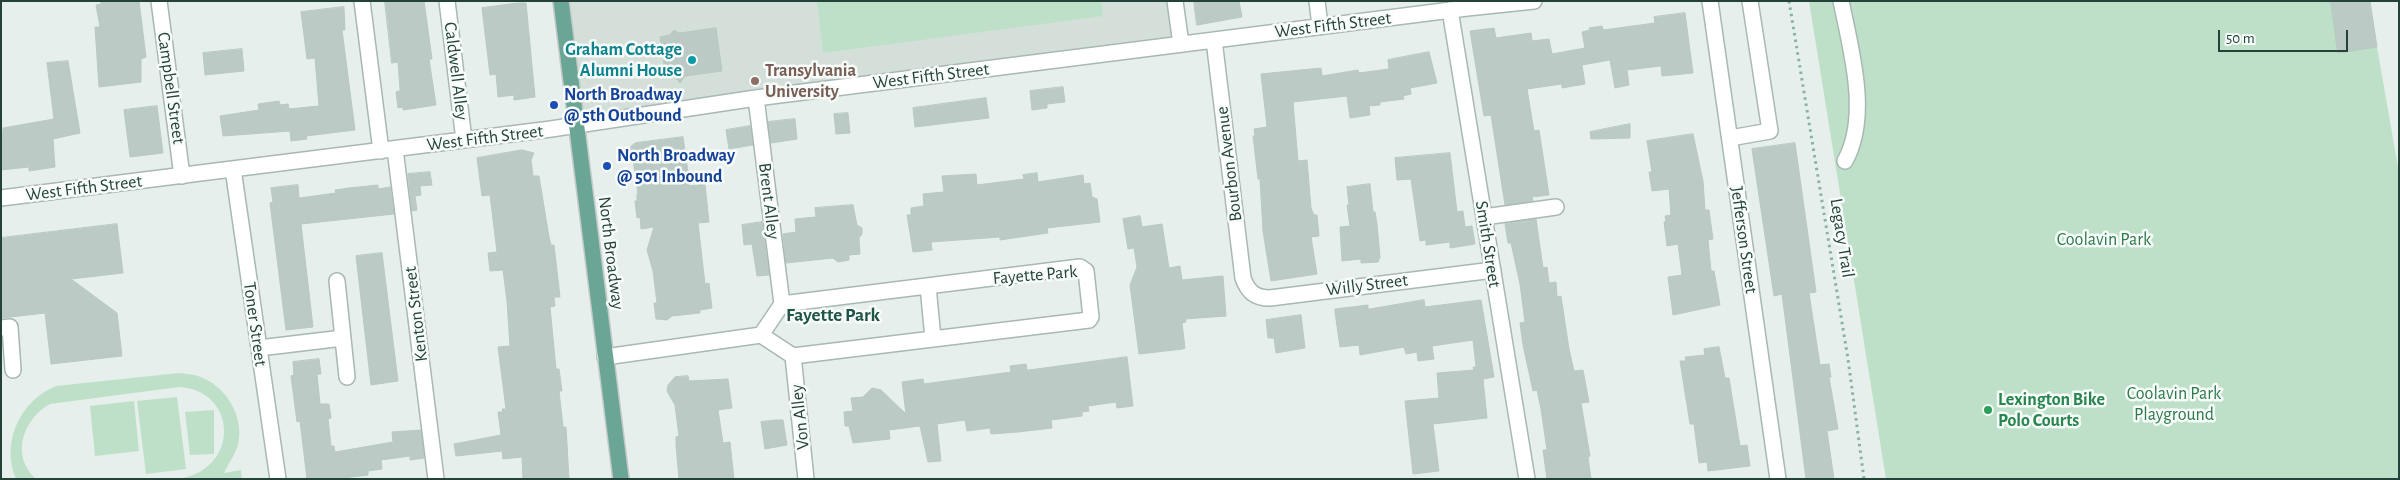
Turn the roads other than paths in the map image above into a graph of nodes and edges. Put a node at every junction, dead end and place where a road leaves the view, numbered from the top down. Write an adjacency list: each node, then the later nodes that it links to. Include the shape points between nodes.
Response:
1 (159, 1): 23 (street, Campbell Street)
2 (362, 1): 20 (street, Kenton Street)
3 (447, 1): 19 (street, Caldwell Alley)
4 (561, 1): 17 (main road, North Broadway)
5 (1175, 1): 15 (street)
6 (1317, 1): 13 (street)
7 (1534, 1): 11 (street, West Fifth Street)
8 (1710, 1): 18 (street, Jefferson Street)
9 (1750, 1): 18 (street, via 1770,131)
10 (1841, 1): 21 (street, via 1853,63 1858,119 1852,149)
11 (1466, 4): 12 (street, West Fifth Street)
12 (1450, 10): 13 (street, West Fifth Street); 26 (street, Smith Street)
13 (1320, 26): 14 (street, West Fifth Street)
14 (1214, 40): 15 (street, West Fifth Street); 30 (street, Bourbon Avenue)
15 (1181, 44): 16 (street, West Fifth Street)
16 (756, 98): 17 (street, West Fifth Street); 31 (street, Brent Alley)
17 (576, 126): 19 (street, West Fifth Street); 38 (main road, North Broadway)
18 (1730, 138): 46 (street, Jefferson Street)
19 (464, 140): 20 (street, West Fifth Street)
20 (388, 150): 22 (street, West Fifth Street); 42 (street, Kenton Street)
21 (1845, 161)
22 (233, 170): 23 (street, West Fifth Street); 36 (street, Toner Street)
23 (182, 176): 24 (street, West Fifth Street)
24 (1, 198)
25 (1556, 207): 26 (street)
26 (1484, 216): 27 (street, Smith Street)
27 (1492, 270): 30 (street, Willy Street, via 1270,298 1261,298); 45 (street, Smith Street)
28 (337, 280): 34 (street)
29 (928, 286): 31 (street, Fayette Park); 35 (street); 35 (street, Fayette Park, via 1080,267 1086,271 1089,320)
30 (1246, 287)
31 (782, 304): 33 (street)
32 (1, 328): 39 (street, via 10,327)
33 (762, 335): 37 (street); 38 (street)
34 (343, 338): 36 (street); 40 (street)
35 (934, 339): 37 (street, Fayette Park)
36 (259, 348): 41 (street, Toner Street)
37 (793, 356): 44 (street, Von Alley)
38 (605, 357): 43 (main road, North Broadway)
39 (13, 370)
40 (347, 377)
41 (278, 479)
42 (436, 479)
43 (621, 479)
44 (806, 479)
45 (1527, 479)
46 (1778, 479)

